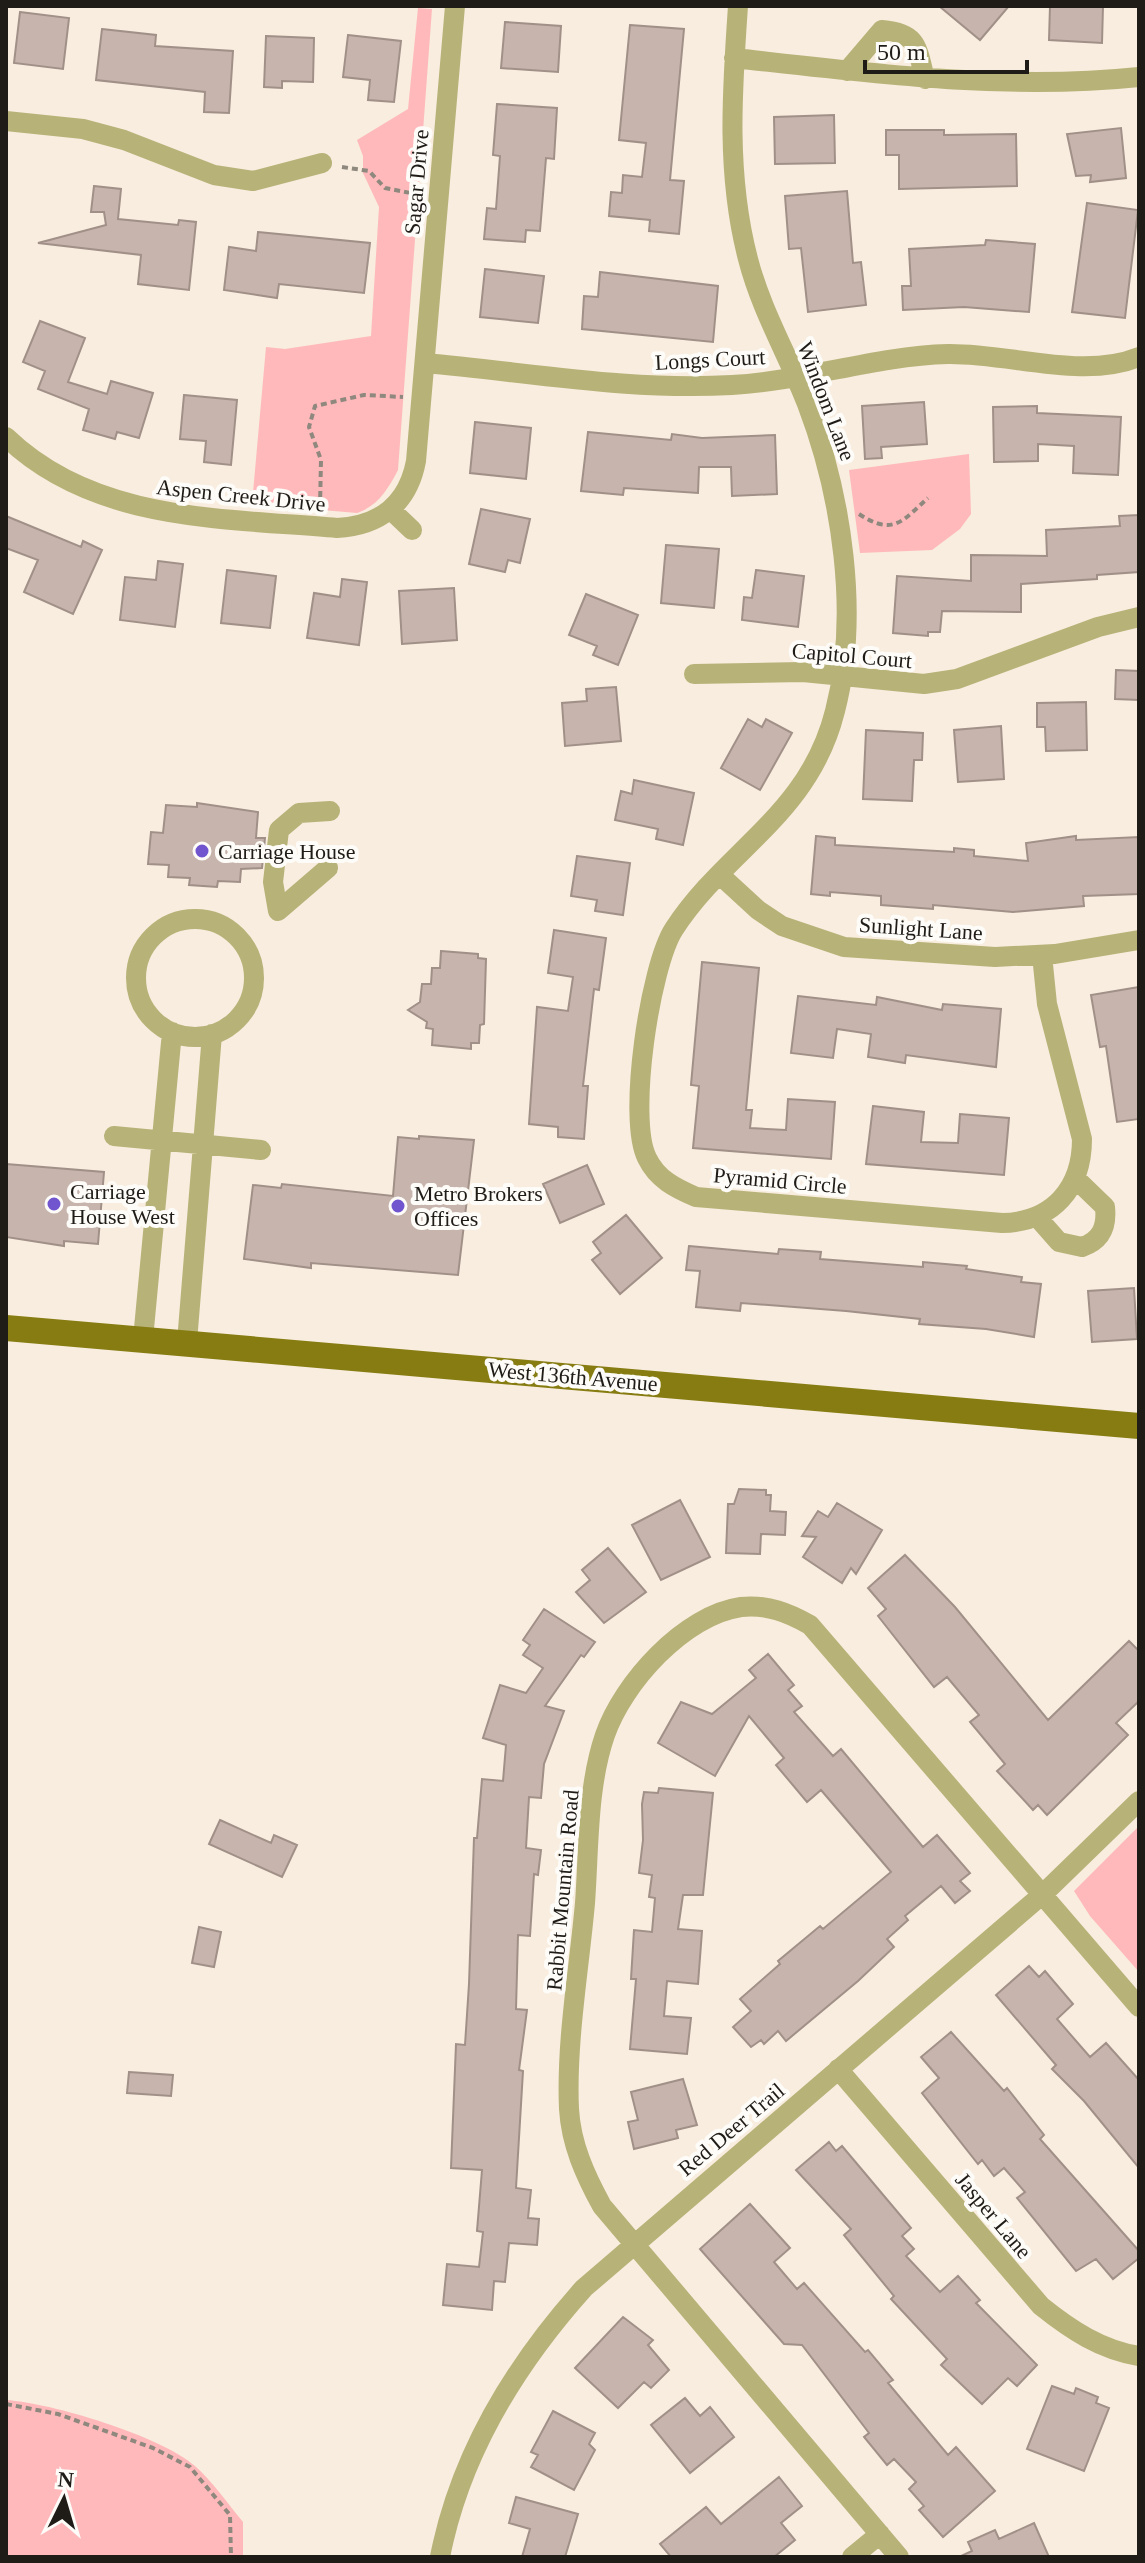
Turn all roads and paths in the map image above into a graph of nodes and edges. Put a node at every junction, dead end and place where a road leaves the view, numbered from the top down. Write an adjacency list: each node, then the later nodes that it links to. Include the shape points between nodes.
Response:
1 (455, 6): 9 (street, Sagar Drive)
2 (738, 6): 3 (street, Windom Lane)
3 (734, 58): 4 (street); 12 (street, Windom Lane, via 737,209 764,309)
4 (847, 71): 6 (street); 6 (street, via 882,30 904,32 915,46)
5 (1139, 77): 6 (street, via 1070,83)
6 (925, 79)
7 (6, 121): 8 (street, via 83,129 214,175 253,181)
8 (322, 163): 9 (path, via 369,171 385,188)
9 (439, 199): 11 (street, Sagar Drive)
10 (1139, 357): 12 (street, Longs Court, via 1093,369 1016,357 923,354)
11 (425, 363): 12 (street, Longs Court, via 674,388); 13 (street)
12 (794, 376): 17 (street, Windom Lane, via 822,446)
13 (421, 398): 16 (street, via 414,475); 18 (path, via 364,395 315,406 309,427 321,460)
14 (6, 437): 18 (street, Aspen Creek Drive, via 75,485 144,509)
15 (928, 498): 17 (path, via 898,524)
16 (391, 510): 18 (street, Aspen Creek Drive, via 357,527); 19 (street)
17 (837, 510): 22 (street, Windom Lane, via 846,638)
18 (319, 527)
19 (412, 530)
20 (1139, 617): 22 (street, Capitol Court, via 957,679 895,684)
21 (694, 674): 22 (street, Capitol Court, via 803,672)
22 (843, 677): 25 (street, Windom Lane, via 830,727 802,785)
23 (330, 811): 24 (street, via 299,813 279,830 273,882 278,911)
24 (328, 868)
25 (721, 876): 27 (street, Sunlight Lane, via 782,926 844,947); 35 (street, Pyramid Circle, via 673,931 651,986 640,1140 659,1176 696,1197 1002,1223)
26 (1139, 940): 27 (street, Sunlight Lane)
27 (1042, 955): 34 (street, via 1047,1004 1082,1139)
28 (172, 1032): 29 (street); 29 (street, via 144,1007 137,969 154,935 170,924 209,920 242,941 255,984 241,1016); 31 (street)
29 (212, 1034): 32 (street)
30 (114, 1136): 31 (street)
31 (162, 1141): 32 (street); 37 (street)
32 (203, 1144): 33 (street); 38 (street)
33 (261, 1150)
34 (1076, 1179): 35 (street, via 1055,1207); 35 (street, via 1105,1207 1106,1223 1098,1239 1082,1247 1059,1242)
35 (1037, 1217)
36 (6, 1328): 37 (main road, West 136th Avenue)
37 (143, 1339): 38 (main road, West 136th Avenue)
38 (187, 1342): 39 (main road, West 136th Avenue)
39 (1139, 1426)
40 (1139, 1801): 41 (street, Red Deer Trail)
41 (1043, 1894): 42 (street, Rabbit Mountain Road); 43 (street, Red Deer Trail); 44 (street, Rabbit Mountain Road, via 810,1625 767,1607 732,1609 699,1622 659,1655 617,1707 596,1767 569,2081 573,2135 586,2176)
42 (1139, 2007)
43 (838, 2069): 44 (street, Red Deer Trail); 45 (street, Jasper Lane, via 1041,2306 1097,2344)
44 (633, 2244): 47 (street, Rabbit Mountain Road); 49 (street, Red Deer Trail, via 584,2288 521,2366 470,2463)
45 (1139, 2356)
46 (6, 2404): 48 (path, via 58,2414 190,2467 230,2515)
47 (880, 2534): 50 (street); 51 (street, Rabbit Mountain Road)
48 (231, 2557)
49 (440, 2557)
50 (852, 2557)
51 (899, 2557)

